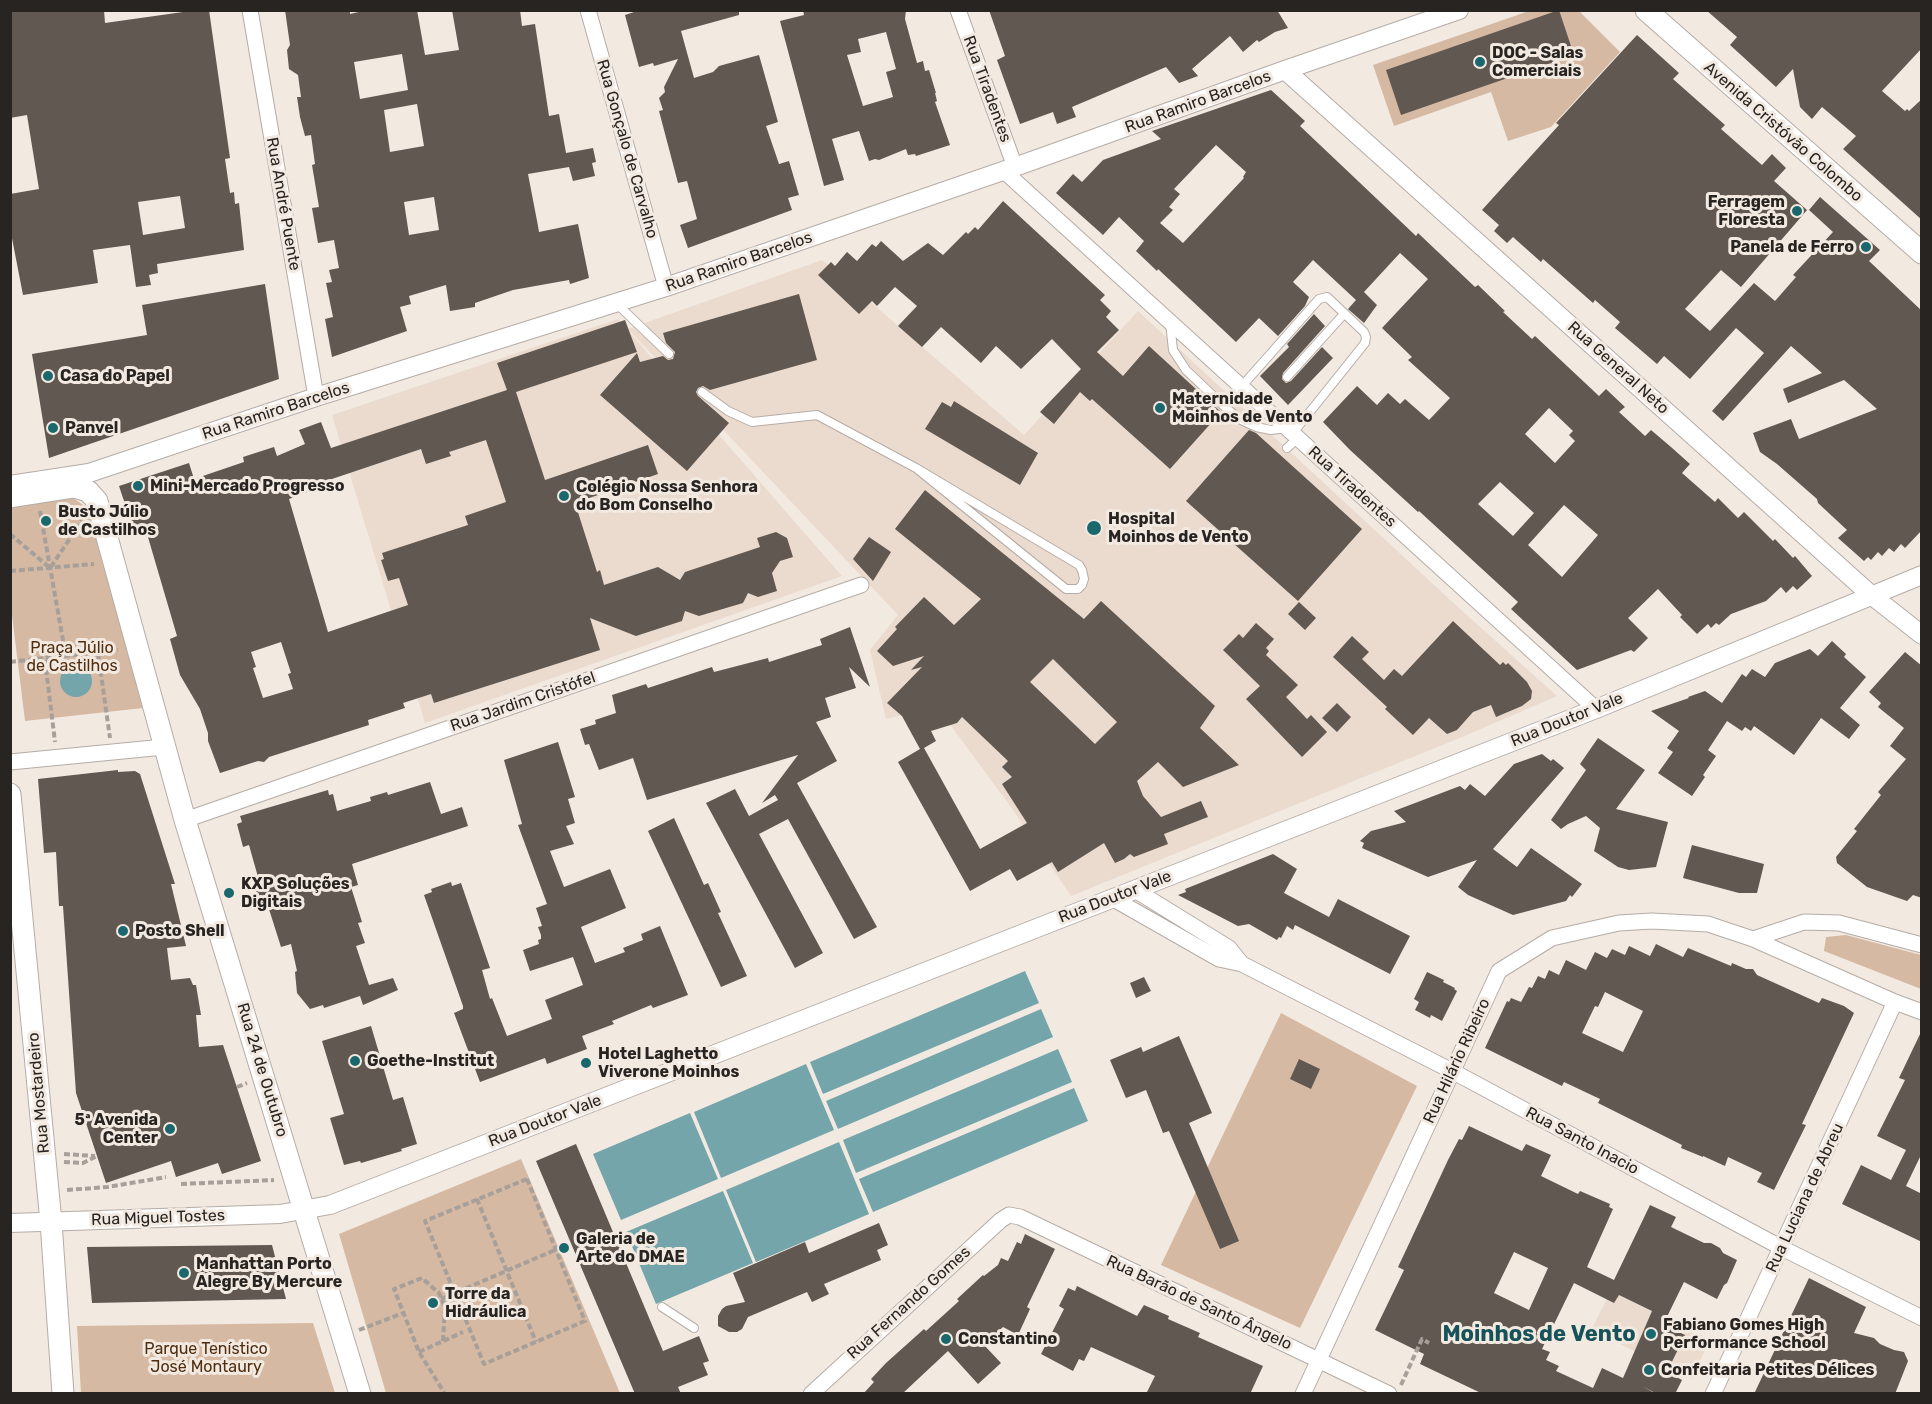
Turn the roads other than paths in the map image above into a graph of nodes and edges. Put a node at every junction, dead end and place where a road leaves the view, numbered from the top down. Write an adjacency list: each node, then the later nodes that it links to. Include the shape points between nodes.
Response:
1 (250, 10): 20 (street, Rua André Puente)
2 (588, 10): 12 (street, Rua Gonçalo de Carvalho)
3 (958, 10): 9 (street, Rua Tiradentes)
4 (1459, 10): 6 (street, Rua Ramiro Barcelos)
5 (1646, 10): 11 (main road, Avenida Cristóvão Colombo)
6 (1314, 60): 7 (street, Rua Ramiro Barcelos); 8 (street)
7 (1285, 70): 8 (street, Rua General Neto); 9 (street, Rua Ramiro Barcelos)
8 (1317, 99): 29 (street, Rua General Neto)
9 (1015, 167): 10 (street, Rua Tiradentes); 10 (street, Rua Tiradentes); 12 (street, Rua Ramiro Barcelos)
10 (1027, 192): 15 (street, Rua Tiradentes)
11 (1922, 253)
12 (666, 287): 13 (street, Rua Ramiro Barcelos)
13 (616, 303): 16 (lane); 20 (street, Rua Ramiro Barcelos)
14 (1344, 314): 17 (lane); 18 (lane, via 1327,297 1319,298); 21 (lane, via 1364,332 1365,343)
15 (1169, 321): 18 (street, Rua Tiradentes); 21 (lane, via 1173,350 1186,370 1226,408 1256,427)
16 (669, 354)
17 (1287, 376)
18 (1242, 386): 21 (street, Rua Tiradentes)
19 (702, 392): 22 (lane, via 752,422 818,415)
20 (316, 397): 23 (street, Rua Ramiro Barcelos)
21 (1292, 437): 31 (street, Rua Tiradentes)
22 (916, 468): 22 (lane, via 1066,589 1082,585 1084,579 1078,565)
23 (89, 473): 24 (street, Rua Ramiro Barcelos); 26 (street)
24 (10, 484)
25 (10, 497): 26 (main road, via 81,488)
26 (97, 501): 32 (main road)
27 (1922, 575): 29 (street, Rua Doutor Vale)
28 (861, 585): 35 (street, Rua Jardim Cristófel)
29 (1871, 595): 30 (street, Rua General Neto); 31 (street, Rua Doutor Vale)
30 (1922, 636)
31 (1596, 709): 36 (street, Rua Doutor Vale)
32 (164, 747): 33 (street); 35 (main road, Rua 24 de Outubro)
33 (10, 762)
34 (10, 794): 47 (main road, Rua Mostardeiro)
35 (185, 820): 44 (main road, Rua 24 de Outubro)
36 (1135, 890): 37 (street, Rua Doutor Vale); 40 (street, Rua Santo Inacio, via 1229,948)
37 (1112, 898): 40 (street, Rua Santo Inacio, via 1219,958); 44 (street, Rua Doutor Vale, via 330,1205)
38 (1753, 939): 39 (street, via 1804,922 1839,923); 41 (street, Rua Hilário Ribeiro); 43 (street, Rua Hilário Ribeiro, via 1708,924 1652,921 1619,923 1552,938 1499,971)
39 (1922, 945)
40 (1242, 964): 43 (street, Rua Santo Inacio)
41 (1895, 1002): 42 (street, Rua Hilário Ribeiro); 48 (street, Rua Luciana de Abreu)
42 (1922, 1012)
43 (1452, 1071): 48 (street, Rua Santo Inacio); 52 (street, Rua Hilário Ribeiro)
44 (306, 1210): 47 (street, Rua Miguel Tostes); 54 (main road, Rua 24 de Outubro)
45 (1009, 1215): 52 (street, Rua Barão de Santo Ângelo); 55 (street, Rua Fernando Gomes)
46 (10, 1222): 47 (street, Rua Miguel Tostes)
47 (51, 1222): 53 (main road, Rua Mostardeiro)
48 (1782, 1248): 50 (street, Rua Santo Inacio); 58 (street, Rua Luciana de Abreu)
49 (662, 1307): 51 (lane)
50 (1922, 1318)
51 (694, 1328)
52 (1318, 1360): 56 (street, Rua Hilário Ribeiro); 57 (street, Rua Barão de Santo Ângelo)
53 (63, 1394)
54 (360, 1394)
55 (811, 1394)
56 (1303, 1394)
57 (1389, 1394)
58 (1713, 1394)

